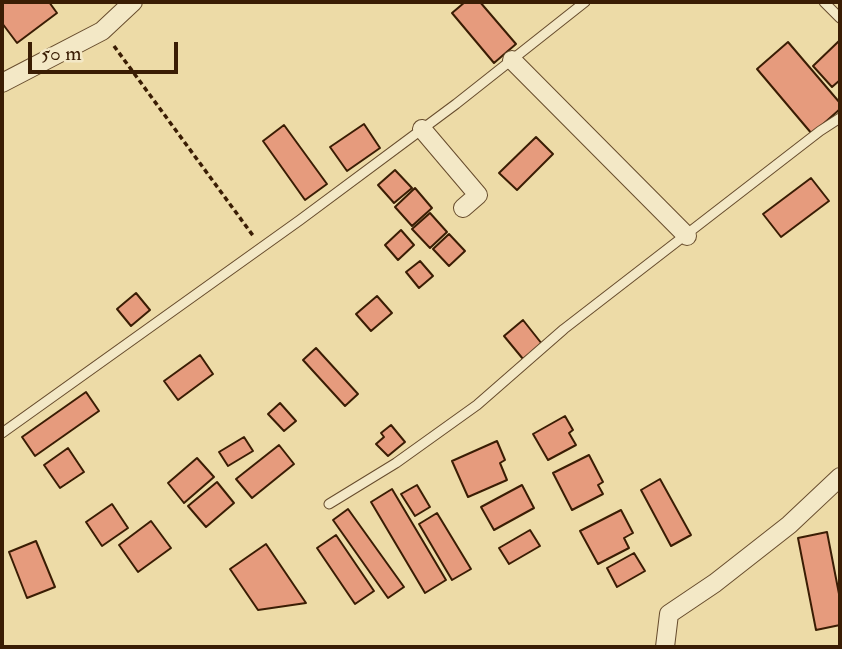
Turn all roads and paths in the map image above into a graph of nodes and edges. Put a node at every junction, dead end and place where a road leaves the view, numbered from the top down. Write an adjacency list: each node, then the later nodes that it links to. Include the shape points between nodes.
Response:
1 (134, 2): 5 (street)
2 (585, 2): 6 (lane)
3 (824, 2): 4 (lane)
4 (840, 18)
5 (102, 30): 7 (street); 12 (path)
6 (512, 60): 9 (lane); 11 (street)
7 (2, 83)
8 (840, 118): 11 (lane)
9 (422, 130): 10 (street, via 478,195); 12 (lane)
10 (463, 208)
11 (687, 236): 15 (lane, via 564,329 477,405)
12 (261, 247): 13 (lane)
13 (2, 433)
14 (840, 477): 16 (street, via 789,525 669,614)
15 (329, 504)
16 (665, 647)

